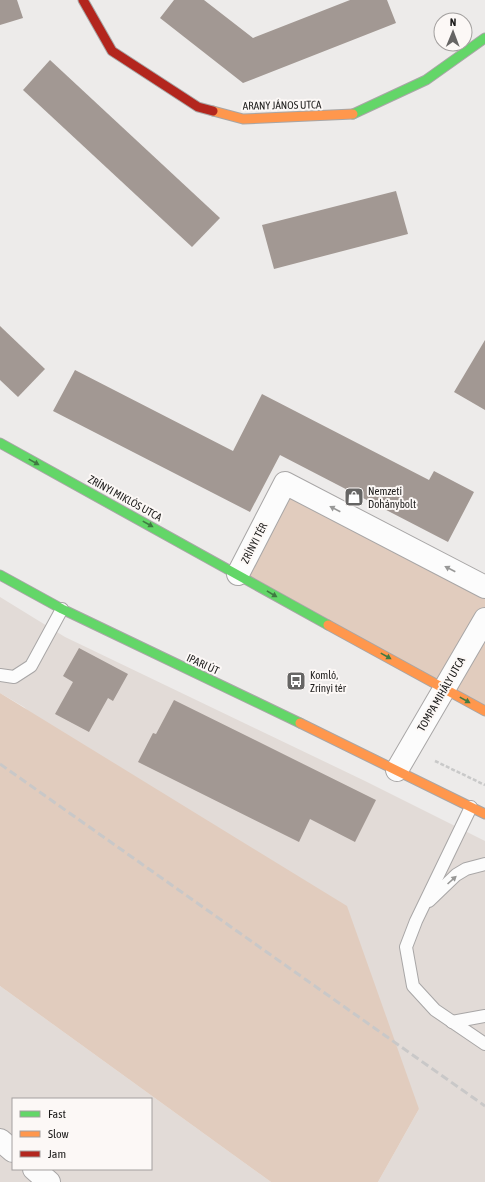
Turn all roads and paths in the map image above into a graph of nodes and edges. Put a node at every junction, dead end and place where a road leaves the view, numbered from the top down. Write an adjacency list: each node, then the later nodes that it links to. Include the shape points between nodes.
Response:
1 (83, 0): 2 (street, ARANY JÁNOS UTCA, via 112,51 198,107 243,119 351,115 426,80)
2 (485, 38)
3 (0, 443): 4 (street, ZRÍNYI MIKLÓS UTCA, one-way to 4)
4 (238, 574): 6 (street, ZRÍNYI TÉR, one-way to 4, via 284,483); 10 (street, ZRÍNYI TÉR, one-way to 10)
5 (0, 575): 7 (street, IPARI ÚT)
6 (485, 586)
7 (62, 609): 9 (lane, via 31,666 14,677); 13 (street, IPARI ÚT)
8 (485, 619): 10 (street, TOMPA MIHÁLY UTCA)
9 (0, 675)
10 (445, 688): 11 (street, ZRÍNYI TÉR, one-way to 11); 12 (street, TOMPA MIHÁLY UTCA)
11 (485, 711)
12 (410, 748): 13 (street, TOMPA MIHÁLY UTCA); 14 (path)
13 (397, 770): 15 (street, IPARI ÚT)
14 (485, 785)
15 (471, 807): 16 (street, IPARI ÚT); 18 (lane)
16 (485, 814)
17 (485, 864): 18 (lane, one-way to 17, via 456,875 466,869)
18 (424, 906): 20 (lane, via 406,947 413,986 435,1010)
19 (485, 1016): 20 (lane)
20 (452, 1022): 21 (lane)
21 (485, 1044)
22 (0, 1140): 23 (street)
23 (12, 1150)
24 (35, 1170): 25 (street)
25 (49, 1182)

